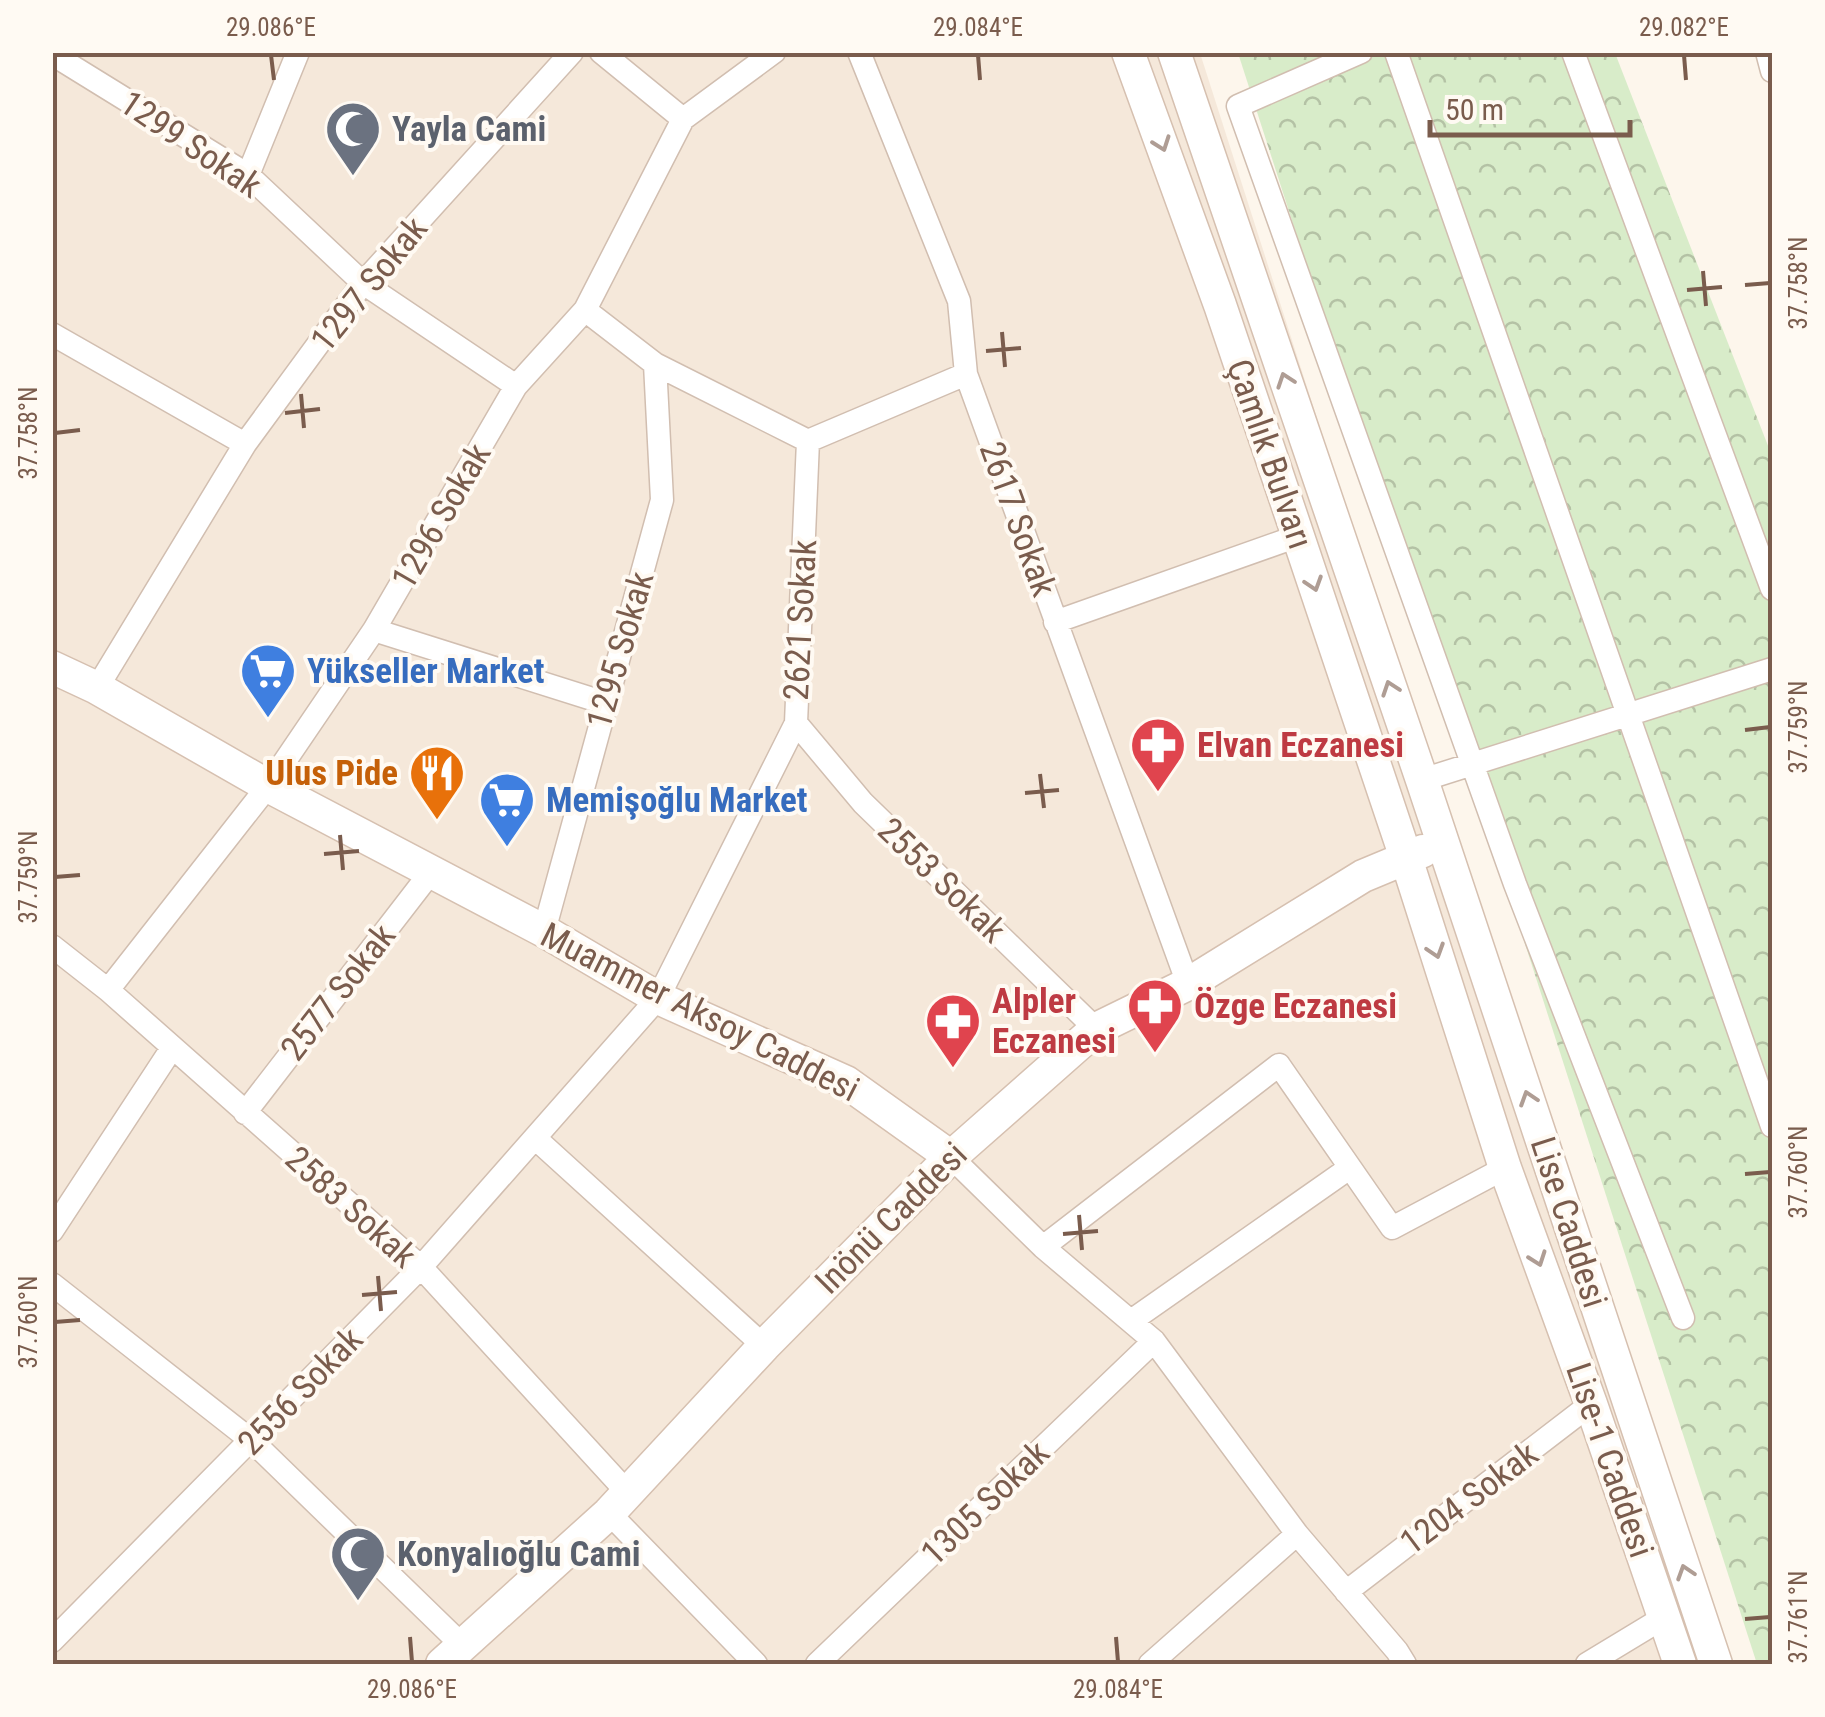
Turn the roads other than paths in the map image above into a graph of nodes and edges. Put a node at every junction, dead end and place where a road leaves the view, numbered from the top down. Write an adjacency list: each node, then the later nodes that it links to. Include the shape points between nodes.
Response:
1 (298, 52): 15 (street)
2 (572, 52): 16 (street, 1297 Sokak)
3 (601, 52): 14 (street)
4 (774, 52): 14 (street, 1296 Sokak)
5 (859, 52): 20 (street, 2617 Sokak, via 959,302)
6 (1128, 52): 24 (main road, Çamlık Bulvarı, one-way to 24)
7 (1174, 52): 35 (main road, Çamlık Bulvarı, one-way to 7)
8 (1362, 52): 34 (street, via 1238,106)
9 (1396, 52): 32 (street)
10 (1573, 52): 25 (street)
11 (1767, 52): 13 (street)
12 (52, 54): 15 (street, 1299 Sokak)
13 (1772, 71)
14 (684, 119): 17 (street, 1296 Sokak)
15 (248, 175): 16 (street, 1299 Sokak)
16 (363, 282): 21 (street, 1299 Sokak); 23 (street, 1297 Sokak)
17 (585, 310): 19 (street); 21 (street, 1296 Sokak)
18 (52, 334): 23 (street)
19 (655, 364): 22 (street); 31 (street, 1295 Sokak, via 662,500)
20 (966, 374): 22 (street); 26 (street, 2617 Sokak)
21 (516, 386): 27 (street, 1296 Sokak)
22 (808, 442): 33 (street, 2621 Sokak)
23 (246, 444): 30 (street, 1297 Sokak)
24 (1298, 536): 26 (street); 38 (main road, Çamlık Bulvarı, one-way to 38)
25 (1772, 589)
26 (1055, 622): 42 (street, 2617 Sokak)
27 (374, 630): 31 (street); 36 (street, 1296 Sokak)
28 (52, 667): 30 (main road, Muammer Aksoy Caddesi)
29 (1772, 669): 32 (street)
30 (97, 688): 36 (main road, Muammer Aksoy Caddesi)
31 (604, 703): 40 (street, 1295 Sokak)
32 (1626, 715): 34 (street); 48 (street)
33 (796, 723): 44 (street, 2621 Sokak); 45 (street, 2553 Sokak, via 863,803)
34 (1474, 764): 35 (street); 58 (street)
35 (1422, 780): 37 (main road, Lise Caddesi)
36 (268, 786): 39 (main road, Muammer Aksoy Caddesi); 43 (street, 1296 Sokak)
37 (1442, 844): 38 (main road, Inönü Caddesi); 76 (main road, Lise Caddesi, one-way to 37)
38 (1406, 858): 42 (main road, Inönü Caddesi, via 1363,876); 51 (main road, Lise-1 Caddesi, one-way to 51)
39 (431, 872): 40 (main road, Muammer Aksoy Caddesi); 47 (street, 2577 Sokak)
40 (544, 931): 44 (main road, Muammer Aksoy Caddesi)
41 (52, 946): 43 (street, 2583 Sokak)
42 (1188, 984): 45 (main road, Inönü Caddesi)
43 (108, 990): 46 (street, 2583 Sokak)
44 (658, 998): 49 (street, 2556 Sokak); 50 (main road, Muammer Aksoy Caddesi, via 846,1082)
45 (1096, 1029): 50 (main road, Inönü Caddesi)
46 (172, 1048): 47 (street, 2583 Sokak); 53 (street)
47 (245, 1112): 56 (street, 2583 Sokak)
48 (1772, 1126)
49 (535, 1138): 56 (street, 2556 Sokak); 61 (street)
50 (951, 1156): 55 (street, Muammer Aksoy Caddesi); 61 (main road, Inönü Caddesi)
51 (1505, 1168): 52 (street, via 1392,1228); 62 (main road, Lise-1 Caddesi, one-way to 62)
52 (1348, 1169): 55 (street, via 1278,1065); 59 (street)
53 (61, 1200): 54 (street)
54 (52, 1231)
55 (1043, 1247): 59 (street, Muammer Aksoy Caddesi)
56 (420, 1268): 63 (street, 2556 Sokak); 64 (street, 2583 Sokak)
57 (52, 1284): 63 (street)
58 (1683, 1318)
59 (1131, 1322): 60 (street, Muammer Aksoy Caddesi)
60 (1154, 1341): 65 (street, Muammer Aksoy Caddesi); 71 (street, 1305 Sokak)
61 (764, 1346): 64 (main road, Inönü Caddesi)
62 (1591, 1404): 66 (street, 1204 Sokak); 67 (main road, Lise-1 Caddesi)
63 (252, 1440): 68 (street, 2556 Sokak); 69 (street)
64 (618, 1502): 69 (main road, Inönü Caddesi); 70 (street, 2583 Sokak)
65 (1297, 1534): 66 (street, Muammer Aksoy Caddesi); 72 (street)
66 (1346, 1592): 73 (street, Muammer Aksoy Caddesi)
67 (1664, 1618): 74 (street); 75 (main road, Lise-1 Caddesi)
68 (52, 1642)
69 (452, 1655)
70 (756, 1664)
71 (816, 1664)
72 (1150, 1664)
73 (1405, 1664)
74 (1587, 1664)
75 (1680, 1664)
76 (1716, 1664)

